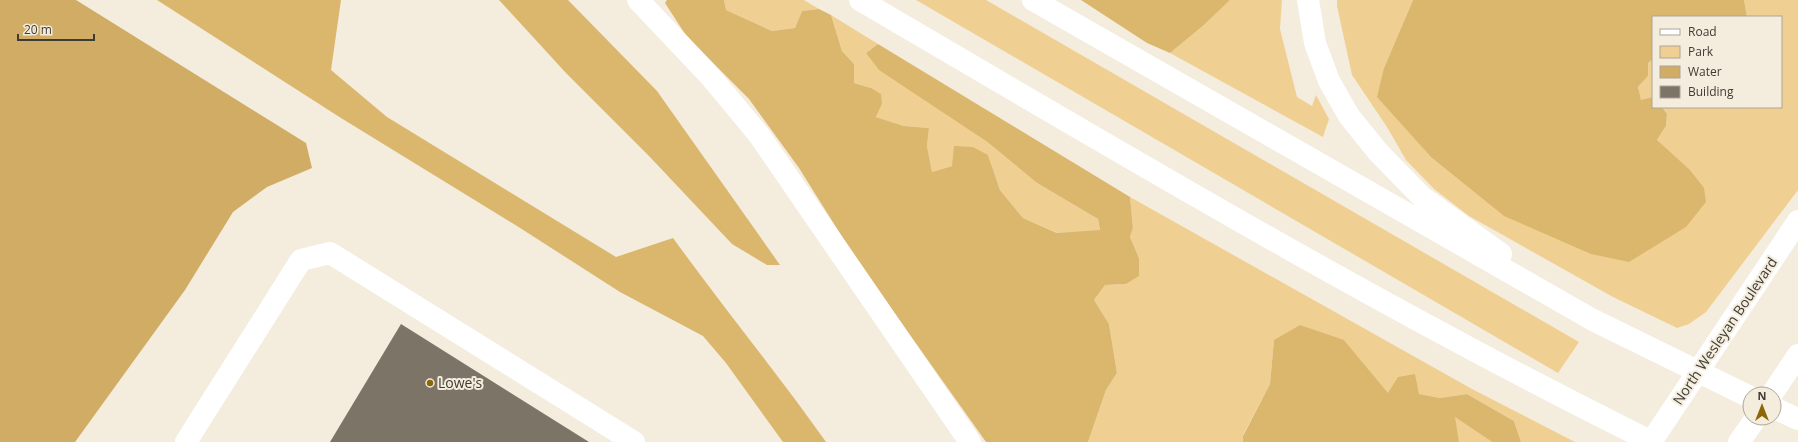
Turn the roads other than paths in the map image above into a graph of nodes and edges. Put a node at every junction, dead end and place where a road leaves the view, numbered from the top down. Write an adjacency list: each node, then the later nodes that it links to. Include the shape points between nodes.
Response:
1 (638, 0): 15 (main road, via 710,76 759,135)
2 (860, 0): 16 (main road, via 1208,205 1545,389)
3 (1033, 0): 6 (main road)
4 (1308, 0): 6 (main road, via 1315,43 1329,81 1349,116 1378,152 1422,197)
5 (1798, 221): 16 (main road, North Wesleyan Boulevard)
6 (1593, 320): 9 (main road)
7 (1798, 355): 8 (main road)
8 (1777, 386)
9 (1742, 393)
10 (1782, 412): 11 (main road)
11 (1798, 419)
12 (1750, 426): 17 (main road)
13 (186, 442): 14 (main road, via 300,260 330,253)
14 (634, 442)
15 (970, 442)
16 (1652, 442)
17 (1739, 442)

